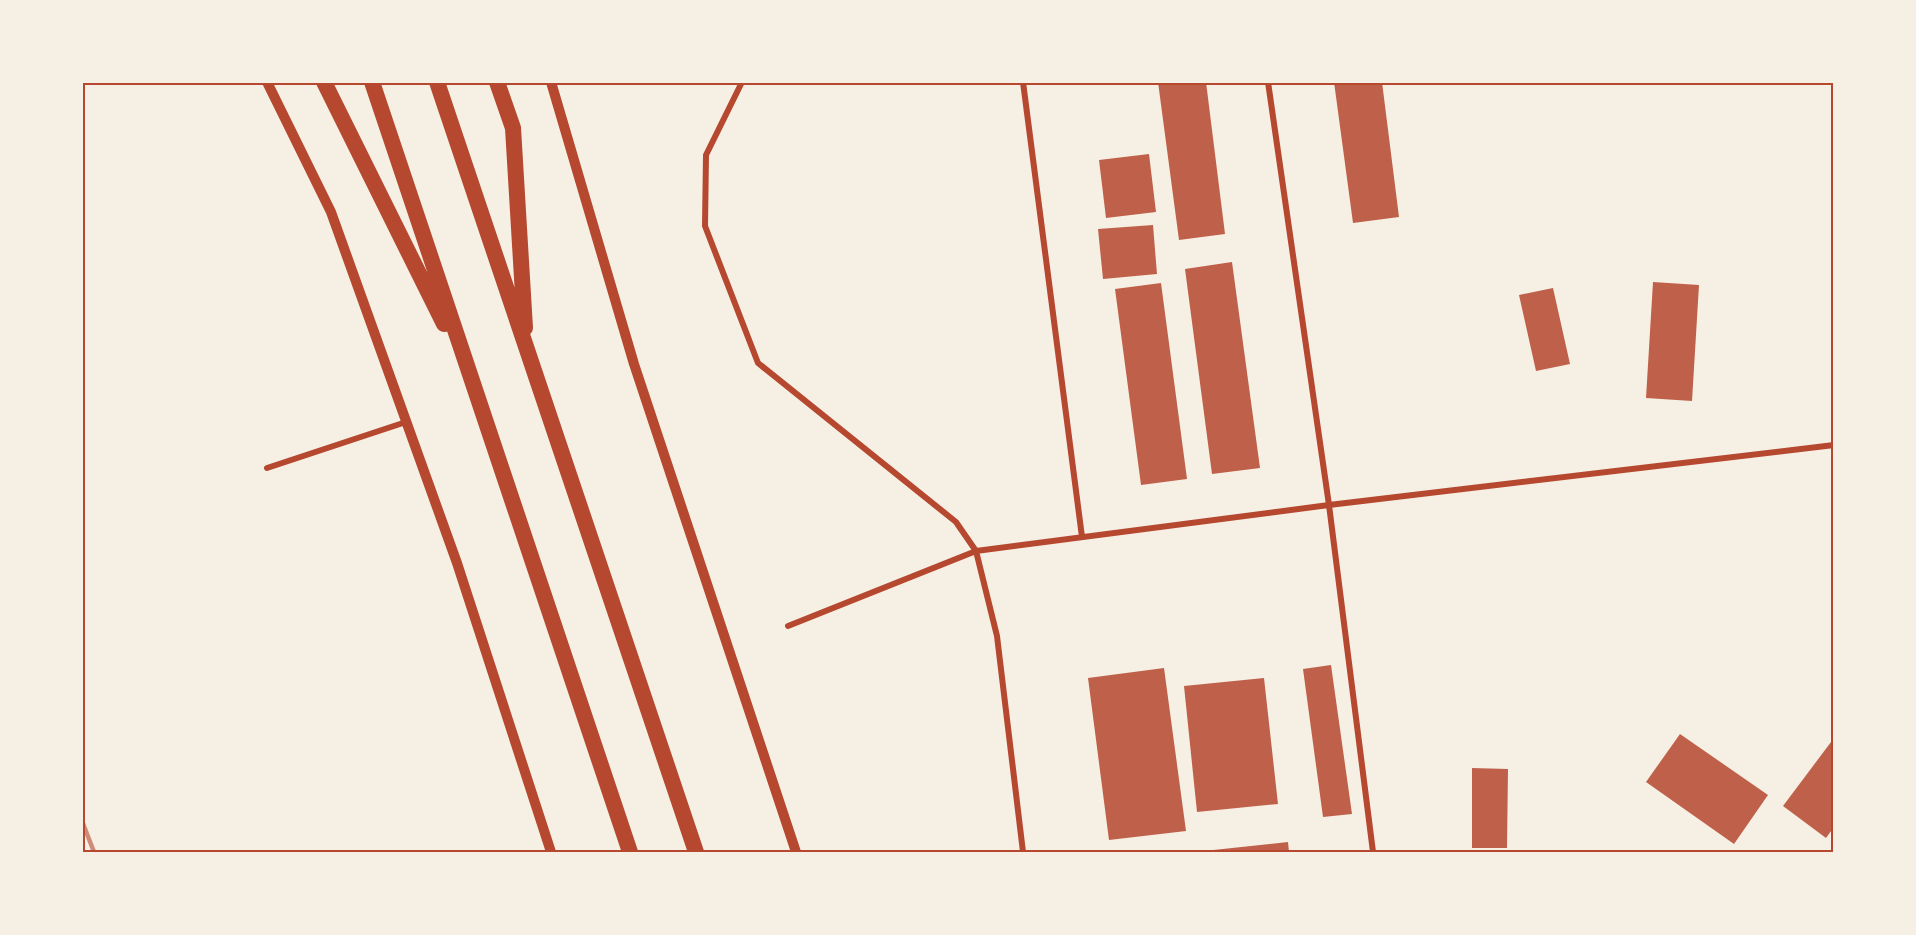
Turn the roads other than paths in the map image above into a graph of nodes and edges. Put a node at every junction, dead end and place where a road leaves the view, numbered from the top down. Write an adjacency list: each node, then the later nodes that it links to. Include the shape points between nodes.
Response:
1 (267, 82): 12 (street, via 331,212)
2 (324, 82): 11 (highway)
3 (372, 82): 11 (highway)
4 (437, 82): 10 (highway)
5 (497, 82): 10 (highway, via 513,128)
6 (551, 82): 22 (street, via 634,364)
7 (742, 82): 17 (street, via 706,155 705,226 758,363 956,522)
8 (1023, 82): 16 (street)
9 (1268, 82): 15 (street)
10 (526, 350): 21 (highway)
11 (471, 379): 20 (highway)
12 (406, 422): 14 (street); 19 (street, via 457,563)
13 (1833, 445): 15 (street)
14 (267, 468)
15 (1329, 504): 16 (street); 24 (street)
16 (1082, 537): 17 (street)
17 (976, 551): 18 (street); 23 (street, via 997,636)
18 (788, 626)
19 (551, 852)
20 (630, 852)
21 (696, 852)
22 (796, 852)
23 (1023, 852)
24 (1372, 852)

